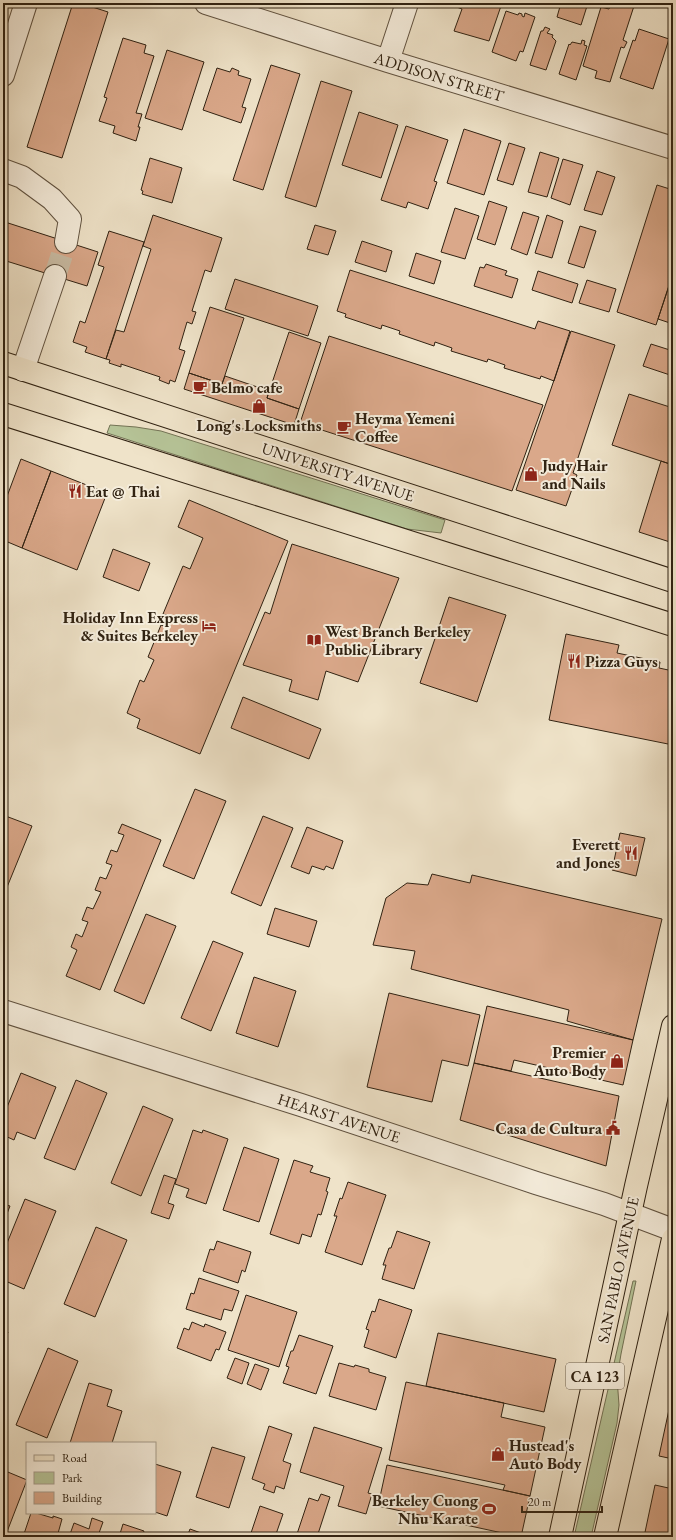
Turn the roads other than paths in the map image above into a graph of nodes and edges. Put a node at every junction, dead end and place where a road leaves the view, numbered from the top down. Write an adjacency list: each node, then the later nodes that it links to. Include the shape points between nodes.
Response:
1 (26, 3): 5 (street)
2 (206, 3): 4 (street, ADDISON STREET)
3 (407, 3): 4 (street)
4 (388, 61): 6 (street, ADDISON STREET)
5 (3, 75)
6 (673, 148)
7 (3, 170): 8 (street, via 22,177 52,199 70,219)
8 (66, 242)
9 (55, 276): 11 (street)
10 (3, 363): 11 (main road, UNIVERSITY AVENUE)
11 (23, 370): 13 (main road, UNIVERSITY AVENUE)
12 (3, 414): 14 (main road)
13 (673, 581)
14 (673, 625)
15 (3, 1011): 17 (street, HEARST AVENUE, via 301,1105)
16 (673, 1026): 17 (main road, SAN PABLO AVENUE / CA 123)
17 (630, 1214): 18 (street, HEARST AVENUE); 20 (main road, SAN PABLO AVENUE / CA 123)
18 (673, 1230)
19 (673, 1239): 21 (main road, CA 123)
20 (560, 1537)
21 (605, 1537)

